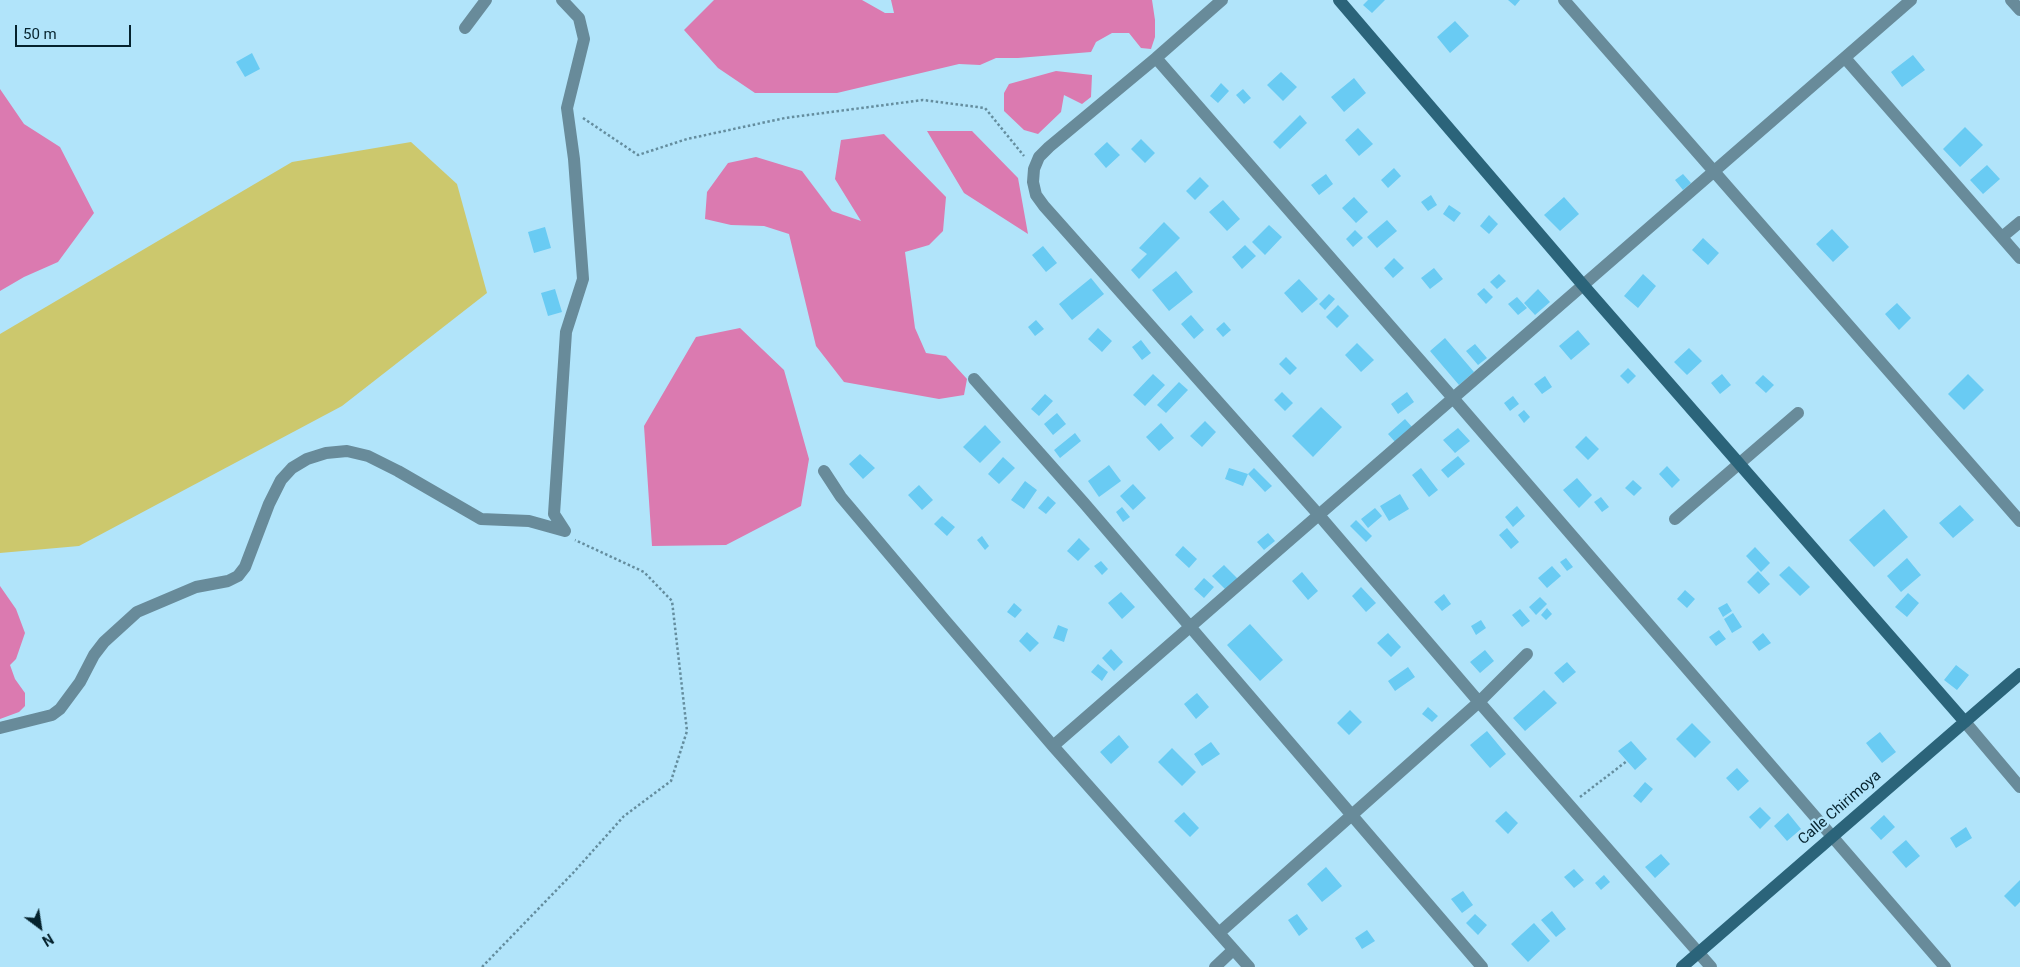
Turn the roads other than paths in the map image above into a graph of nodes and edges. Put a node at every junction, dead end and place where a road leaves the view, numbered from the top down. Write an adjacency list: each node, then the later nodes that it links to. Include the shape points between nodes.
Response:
1 (486, 0): 9 (street)
2 (562, 0): 30 (street, via 579,18 584,39 567,108 583,279 566,332 554,514 565,531 529,521 480,519 368,456 347,451 307,459 281,480 238,576 196,587 136,612 94,655 80,682 60,709)
3 (1222, 0): 10 (street)
4 (1339, 0): 16 (street)
5 (1564, 0): 12 (street)
6 (1911, 0): 11 (street)
7 (2011, 0): 8 (street)
8 (2020, 10)
9 (464, 28)
10 (1156, 58): 18 (street); 22 (street, via 1040,156 1034,169 1036,195)
11 (1845, 58): 12 (street); 14 (street)
12 (1714, 171): 16 (street); 24 (street)
13 (2020, 222): 14 (street)
14 (2002, 237): 15 (street)
15 (2020, 258)
16 (1583, 285): 18 (street); 20 (street)
17 (974, 379): 25 (street)
18 (1453, 398): 22 (street); 34 (street)
19 (1798, 414): 20 (street)
20 (1740, 463): 23 (street); 29 (street)
21 (824, 470): 31 (street, via 841,497)
22 (1318, 514): 25 (street); 28 (street)
23 (1675, 519)
24 (2020, 521)
25 (1189, 626): 31 (street); 33 (street)
26 (1528, 654): 28 (street)
27 (2020, 674): 29 (street, Calle Chirimoya)
28 (1479, 702): 33 (street); 37 (street)
29 (1965, 722): 32 (street); 34 (street, Calle Chirimoya)
30 (0, 728)
31 (1053, 746): 35 (street)
32 (2020, 787)
33 (1351, 814): 35 (street); 40 (street)
34 (1831, 837): 37 (street, Calle Chirimoya); 43 (street)
35 (1218, 933): 36 (street)
36 (1233, 950): 38 (street); 39 (street)
37 (1698, 953): 41 (street, Calle Chirimoya); 42 (street)
38 (1215, 967)
39 (1249, 967)
40 (1482, 967)
41 (1682, 967)
42 (1711, 967)
43 (1945, 967)

